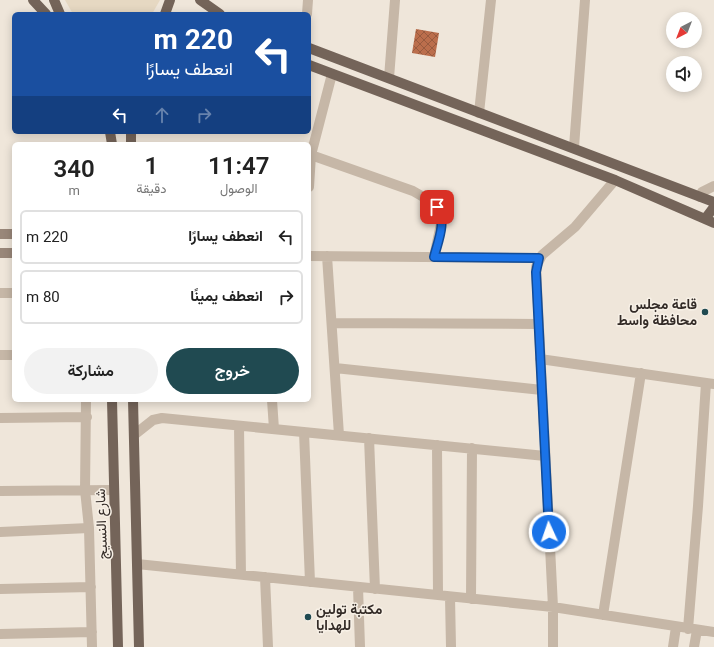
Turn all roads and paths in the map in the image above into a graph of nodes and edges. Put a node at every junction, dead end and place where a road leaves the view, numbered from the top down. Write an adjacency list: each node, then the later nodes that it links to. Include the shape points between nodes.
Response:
1 (33, 0): 10 (main road)
2 (48, 0): 9 (street)
3 (170, 0): 11 (main road)
4 (308, 0): 13 (street)
5 (395, 0): 17 (street)
6 (491, 0): 20 (street)
7 (585, 0): 21 (street)
8 (203, 2): 12 (main road)
9 (58, 10)
10 (44, 12)
11 (166, 12)
12 (217, 12)
13 (307, 12)
14 (311, 49): 17 (main road)
15 (311, 66): 16 (main road)
16 (332, 74): 19 (main road); 22 (street)
17 (389, 78): 18 (main road)
18 (438, 97): 19 (main road); 20 (main road)
19 (434, 112): 23 (main road)
20 (479, 113): 21 (main road)
21 (574, 147): 25 (main road)
22 (311, 155): 35 (street, via 413,191 432,202 442,218)
23 (616, 180): 28 (main road); 36 (street, via 575,227)
24 (714, 186): 25 (street, via 702,192)
25 (700, 197): 26 (main road)
26 (714, 202)
27 (714, 207): 28 (main road)
28 (710, 221)
29 (0, 234): 30 (street)
30 (12, 234)
31 (0, 253): 32 (street)
32 (12, 253)
33 (311, 256): 34 (street)
34 (328, 256): 35 (street); 39 (street)
35 (434, 257): 36 (street)
36 (539, 258): 40 (street, via 536,272)
37 (0, 293): 38 (street)
38 (12, 293)
39 (332, 323): 40 (street); 44 (street)
40 (538, 324): 43 (street)
41 (0, 355): 42 (street)
42 (12, 355)
43 (540, 359): 45 (street); 47 (street)
44 (335, 368): 47 (street); 58 (street)
45 (641, 373): 46 (street); 80 (street)
46 (710, 384): 82 (street, via 698,506)
47 (542, 390): 62 (street)
48 (86, 402): 52 (street)
49 (112, 402): 64 (main road, شارع النسيج)
50 (133, 402): 57 (main road)
51 (272, 402): 55 (street)
52 (87, 417): 53 (street); 63 (street)
53 (0, 418)
54 (239, 426): 55 (street); 57 (street, via 162,418 147,423); 69 (street)
55 (274, 429): 56 (street)
56 (304, 432): 58 (street); 71 (street)
57 (134, 435): 68 (main road)
58 (339, 436): 59 (street)
59 (369, 438): 60 (street); 75 (street)
60 (437, 445): 61 (street); 76 (street)
61 (472, 448): 62 (street); 78 (street)
62 (545, 456): 79 (street)
63 (86, 490): 64 (street); 65 (street); 66 (street)
64 (114, 490): 87 (main road, شارع النسيج)
65 (0, 491)
66 (89, 528): 67 (street); 72 (street)
67 (0, 532)
68 (137, 564): 69 (street); 88 (main road)
69 (241, 575): 70 (street)
70 (265, 577): 71 (street); 89 (street)
71 (310, 582): 73 (street)
72 (91, 587): 74 (street); 83 (street)
73 (358, 587): 75 (street); 90 (street)
74 (0, 589)
75 (375, 589): 76 (street)
76 (438, 595): 77 (street)
77 (450, 597): 78 (street); 91 (street)
78 (471, 599): 79 (street)
79 (553, 608): 80 (street); 92 (street)
80 (603, 615): 81 (street)
81 (676, 627): 82 (street); 93 (street)
82 (693, 629): 84 (street); 94 (street)
83 (92, 632): 85 (street); 86 (street)
84 (714, 632)
85 (0, 634)
86 (92, 647)
87 (118, 647)
88 (139, 647)
89 (268, 647)
90 (360, 647)
91 (451, 647)
92 (553, 647)
93 (673, 647)
94 (694, 647)

